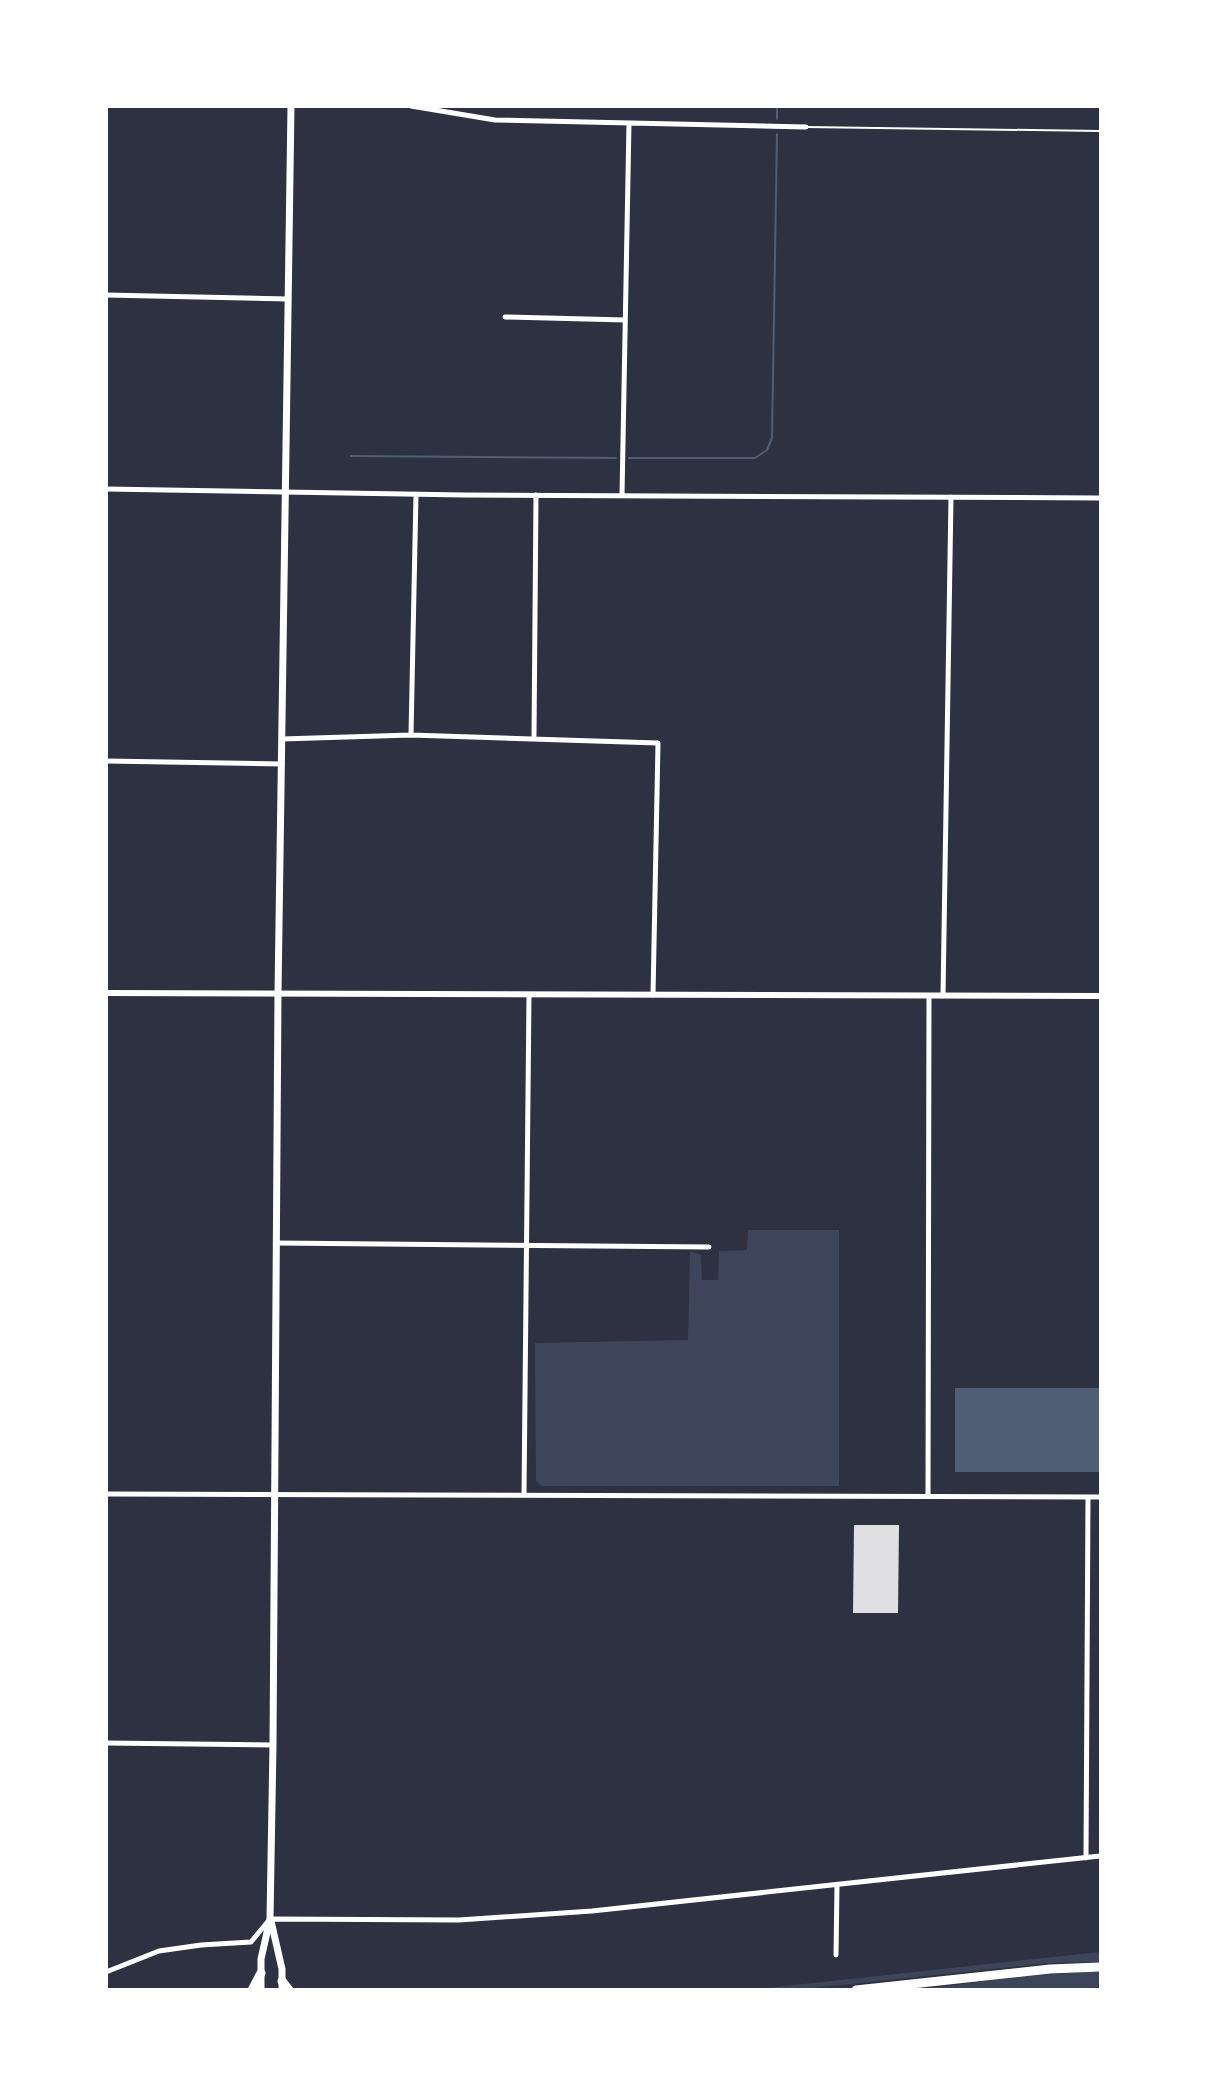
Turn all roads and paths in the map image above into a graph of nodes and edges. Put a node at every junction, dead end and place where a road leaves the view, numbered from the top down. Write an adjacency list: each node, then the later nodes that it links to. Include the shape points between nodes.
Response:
1 (291, 106): 7 (main road)
2 (411, 106): 3 (street, via 495,120)
3 (629, 123): 4 (street); 9 (street)
4 (806, 127): 5 (lane)
5 (1101, 131)
6 (106, 295): 7 (street)
7 (288, 299): 11 (main road)
8 (505, 317): 9 (street)
9 (625, 320): 14 (street)
10 (106, 489): 11 (street)
11 (287, 493): 12 (street); 19 (main road)
12 (416, 494): 13 (street); 17 (street)
13 (536, 495): 14 (street); 18 (street)
14 (622, 495): 15 (street)
15 (951, 497): 16 (street); 27 (street)
16 (1101, 498)
17 (411, 735): 18 (street); 19 (street)
18 (534, 738): 25 (street, via 658,742)
19 (282, 739): 21 (main road)
20 (106, 762): 21 (street)
21 (282, 764): 23 (main road)
22 (106, 993): 23 (street)
23 (278, 993): 24 (street); 29 (main road)
24 (529, 995): 25 (street); 30 (street)
25 (653, 996): 26 (street)
26 (929, 996): 27 (street); 35 (street)
27 (943, 996): 28 (street)
28 (1101, 996)
29 (276, 1243): 30 (street); 33 (main road)
30 (526, 1245): 31 (street); 34 (street)
31 (709, 1247)
32 (106, 1494): 33 (street)
33 (274, 1495): 34 (street); 39 (main road)
34 (524, 1495): 35 (street)
35 (927, 1496): 36 (street)
36 (1088, 1497): 37 (street); 41 (street)
37 (1101, 1497)
38 (106, 1743): 39 (street)
39 (273, 1745): 43 (main road)
40 (1101, 1856): 41 (street)
41 (1086, 1858): 42 (street)
42 (837, 1885): 43 (street, via 592,1911 459,1920); 44 (street)
43 (270, 1918): 46 (street, via 251,1942 159,1951); 47 (main road); 48 (main road)
44 (836, 1955)
45 (1101, 1967): 52 (highway)
46 (106, 1972)
47 (261, 1973): 49 (highway); 50 (main road)
48 (282, 1985): 51 (highway)
49 (252, 1989)
50 (261, 1989)
51 (289, 1989)
52 (856, 1989)

